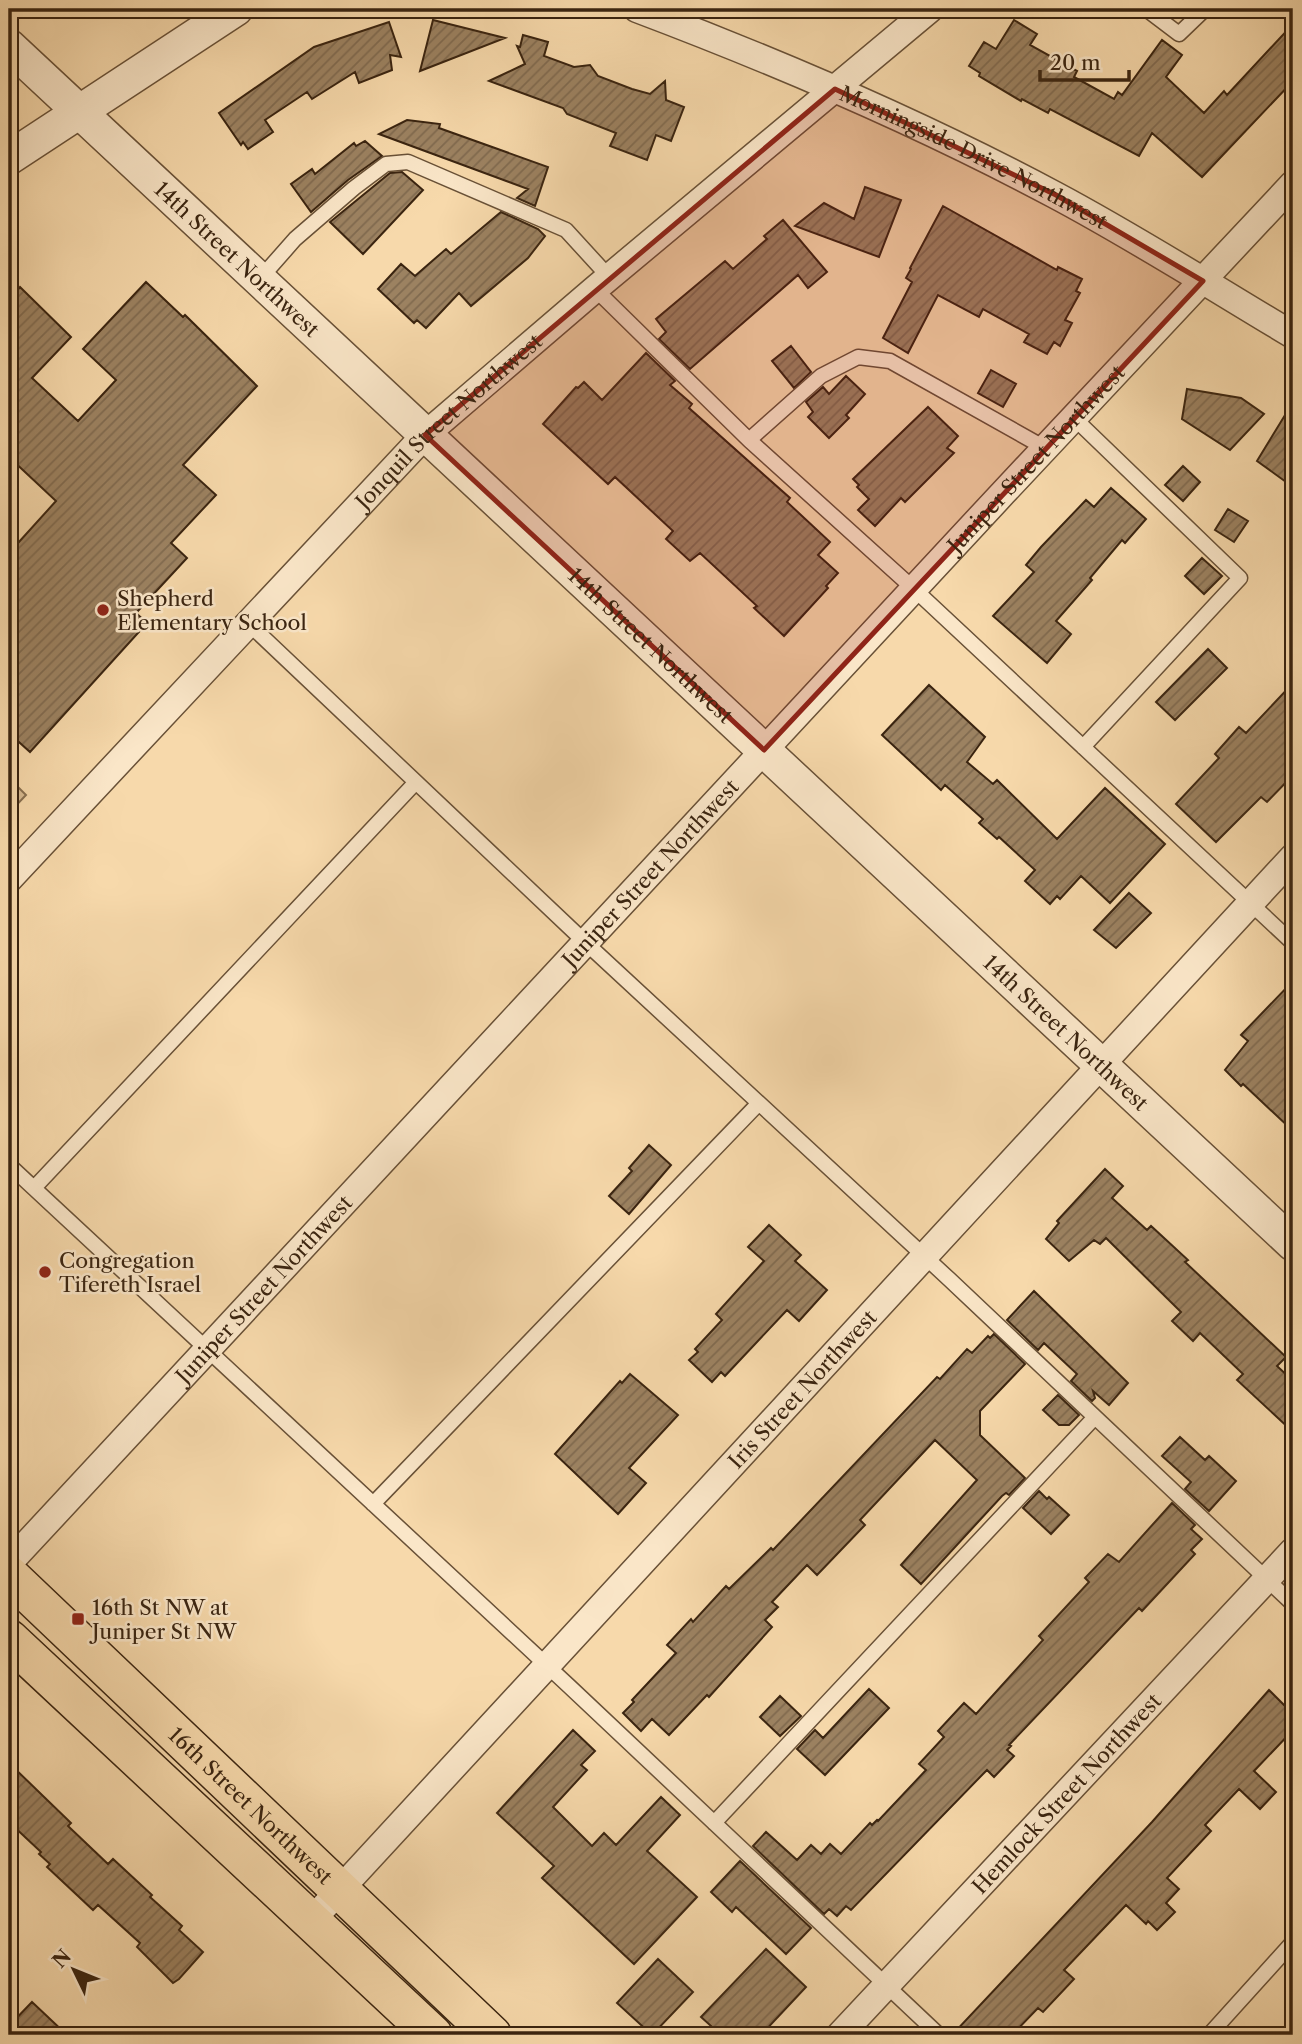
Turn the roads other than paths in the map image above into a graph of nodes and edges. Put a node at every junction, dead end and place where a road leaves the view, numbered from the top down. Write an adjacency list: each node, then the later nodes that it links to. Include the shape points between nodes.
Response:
1 (236, 9): 8 (street)
2 (637, 9): 7 (street, Morningside Drive Northwest)
3 (930, 9): 7 (street, Jonquil Street Northwest)
4 (1146, 9): 5 (lane, via 1179,34)
5 (1205, 9)
6 (9, 46): 8 (street, 14th Street Northwest)
7 (835, 89): 12 (street, Morningside Drive Northwest, via 1025,179); 13 (street, Jonquil Street Northwest)
8 (80, 112): 9 (street); 11 (street, 14th Street Northwest)
9 (9, 158)
10 (1293, 184): 12 (street, Juniper Street Northwest)
11 (259, 280): 13 (lane, via 295,239 354,188 386,164 408,163 566,230); 16 (street, 14th Street Northwest)
12 (1203, 281): 14 (street, Morningside Drive Northwest); 15 (street, Juniper Street Northwest)
13 (602, 283): 16 (street, Jonquil Street Northwest); 17 (lane)
14 (1293, 335)
15 (1074, 418): 18 (street, Juniper Street Northwest); 21 (lane, via 1240,578)
16 (425, 435): 20 (street, Jonquil Street Northwest); 22 (street, 14th Street Northwest)
17 (749, 440): 18 (lane, via 821,376 858,357 890,361); 19 (lane)
18 (1045, 448): 19 (street, Juniper Street Northwest)
19 (914, 589): 21 (lane); 22 (street, Juniper Street Northwest)
20 (248, 623): 23 (lane); 25 (street, Jonquil Street Northwest)
21 (1083, 747): 26 (lane)
22 (764, 750): 27 (street, Juniper Street Northwest); 29 (street, 14th Street Northwest)
23 (416, 782): 27 (lane); 32 (lane)
24 (1293, 857): 26 (street, Iris Street Northwest)
25 (9, 879)
26 (1251, 903): 28 (lane); 29 (street, Iris Street Northwest)
27 (586, 943): 30 (lane); 35 (street, Juniper Street Northwest)
28 (1293, 943)
29 (1102, 1065): 33 (street, 14th Street Northwest); 34 (street, Iris Street Northwest)
30 (759, 1104): 34 (lane); 37 (lane)
31 (9, 1165): 32 (lane)
32 (34, 1188): 35 (lane)
33 (1293, 1244)
34 (925, 1256): 36 (lane); 44 (street, Iris Street Northwest)
35 (207, 1351): 37 (lane); 39 (street, Juniper Street Northwest)
36 (1095, 1417): 41 (lane); 45 (lane)
37 (373, 1504): 44 (lane)
38 (1293, 1551): 41 (street, Hemlock Street Northwest)
39 (9, 1563)
40 (9, 1575): 46 (main road, 16th Street Northwest)
41 (1267, 1579): 42 (lane); 49 (street, Hemlock Street Northwest)
42 (1293, 1604)
43 (9, 1639): 47 (main road, 16th Street Northwest)
44 (546, 1665): 45 (lane); 46 (street, Iris Street Northwest)
45 (714, 1824): 49 (lane)
46 (339, 1890): 47 (street, Iris Street Northwest); 51 (main road, 16th Street Northwest)
47 (311, 1921): 50 (main road, 16th Street Northwest)
48 (1293, 1942): 54 (lane)
49 (886, 1987): 52 (street, Hemlock Street Northwest); 53 (lane)
50 (433, 2035)
51 (492, 2035)
52 (840, 2035)
53 (939, 2035)
54 (1209, 2035)

